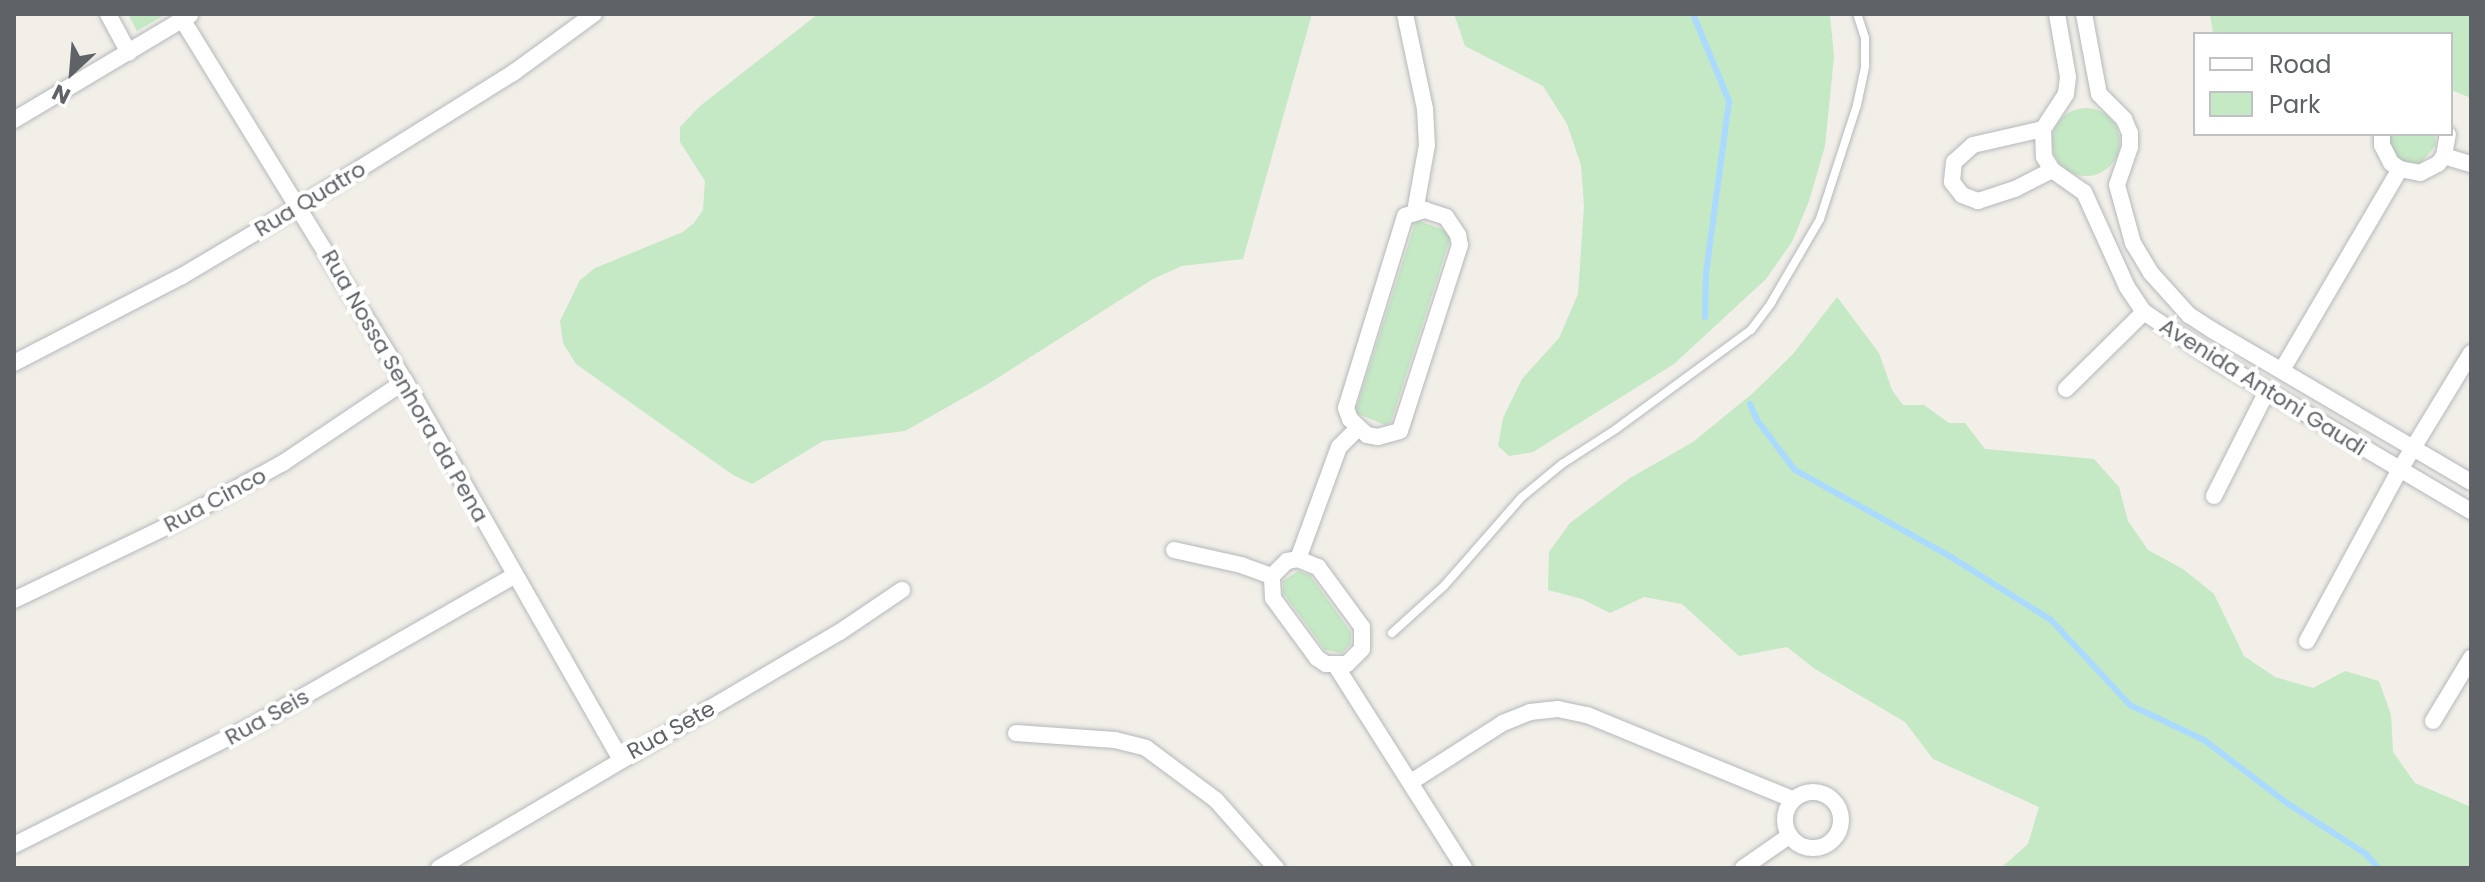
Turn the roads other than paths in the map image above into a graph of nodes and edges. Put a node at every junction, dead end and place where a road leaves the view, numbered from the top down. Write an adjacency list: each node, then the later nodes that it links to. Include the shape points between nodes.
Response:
1 (108, 14): 8 (street)
2 (594, 14): 17 (street, Rua Quatro, via 513,73)
3 (1405, 14): 18 (street, via 1427,145)
4 (1857, 14): 38 (lane, via 1865,38 1865,66 1820,219 1751,330 1522,497 1444,586)
5 (2057, 14): 10 (street, via 2066,94)
6 (2084, 14): 22 (street, Avenida Antoni Gaudi, via 2099,94 2124,119 2130,133 2117,185 2133,243 2151,273 2189,315)
7 (187, 17): 8 (street); 17 (street, Rua Nossa Senhora da Pena)
8 (129, 53): 9 (street)
9 (14, 120)
10 (2043, 129): 16 (street, via 2041,143); 16 (street, via 1973,145 1954,162 1952,182 1962,195 1978,201)
11 (2382, 136): 15 (street, via 2385,155)
12 (2448, 136): 13 (street)
13 (2444, 156): 14 (street); 15 (street, via 2429,170)
14 (2471, 164)
15 (2400, 169): 22 (street)
16 (2052, 170): 19 (street, Avenida Antoni Gaudi, via 2084,192 2127,287)
17 (300, 206): 21 (street, Rua Quatro, via 182,276); 23 (street, Rua Nossa Senhora da Pena)
18 (1415, 212): 26 (street, via 1405,216 1346,408); 26 (street, via 1446,217 1460,245 1400,431 1378,437)
19 (2144, 312): 24 (street); 25 (street, Avenida Antoni Gaudi)
20 (2471, 353): 27 (street)
21 (14, 363)
22 (2282, 370): 27 (street, Avenida Antoni Gaudi)
23 (405, 381): 34 (street, Rua Nossa Senhora da Pena); 37 (street, Rua Cinco, via 283,463)
24 (2066, 389)
25 (2267, 391): 28 (street, Avenida Antoni Gaudi); 30 (street)
26 (1357, 429): 33 (street, via 1339,447)
27 (2413, 449): 28 (street); 29 (street, Avenida Antoni Gaudi)
28 (2399, 471): 31 (street, Avenida Antoni Gaudi); 39 (street)
29 (2471, 482)
30 (2214, 496)
31 (2471, 511)
32 (1174, 550): 35 (street)
33 (1298, 559): 35 (street, via 1287,561); 41 (street, via 1318,567 1362,627 1362,649 1347,664)
34 (514, 576): 44 (street, Rua Nossa Senhora da Pena); 48 (street, Rua Seis, via 250,727)
35 (1272, 576): 41 (street, via 1273,598 1317,658)
36 (902, 590): 44 (street, Rua Sete, via 840,632)
37 (14, 600)
38 (1392, 633)
39 (2307, 641)
40 (2471, 658): 42 (street)
41 (1336, 666): 45 (street)
42 (2433, 721)
43 (1016, 733): 50 (street, via 1101,738 1146,748 1216,800)
44 (620, 758): 49 (street, Rua Sete)
45 (1411, 782): 46 (street, via 1503,723 1558,709 1587,715); 51 (street)
46 (1792, 799): 47 (street, via 1784,817); 47 (street, via 1820,792 1837,804 1841,823 1825,846 1805,848)
47 (1789, 836): 52 (street)
48 (14, 845)
49 (439, 868)
50 (1276, 868)
51 (1464, 868)
52 (1743, 868)

